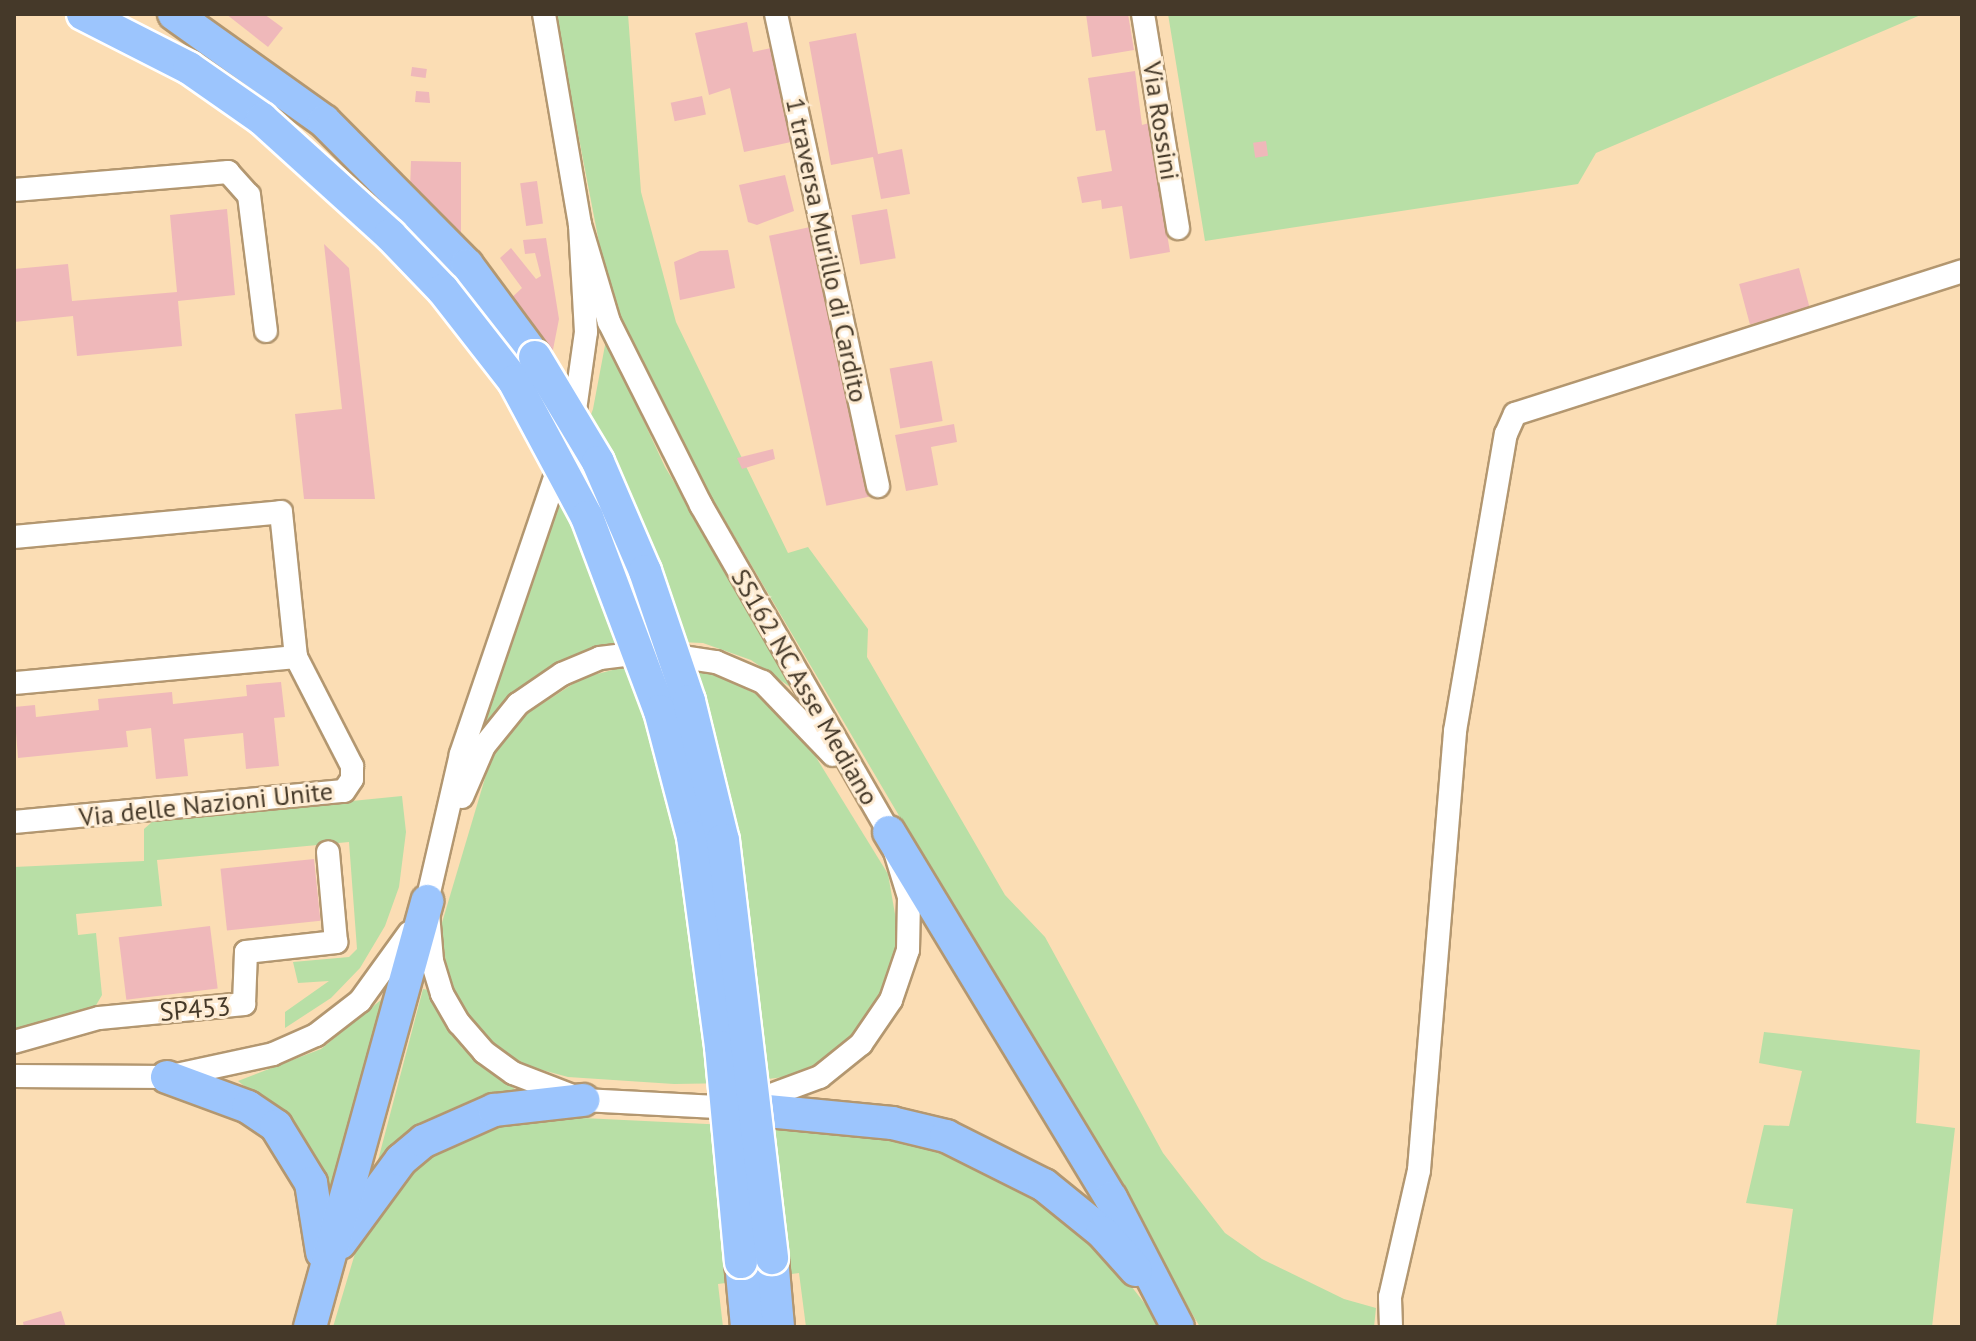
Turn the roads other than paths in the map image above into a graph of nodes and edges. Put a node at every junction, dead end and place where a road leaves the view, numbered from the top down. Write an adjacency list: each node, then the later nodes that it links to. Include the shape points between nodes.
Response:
1 (83, 14): 26 (highway, bridge, via 189,68 326,172 443,290 514,381 614,578 660,711 693,837)
2 (174, 14): 26 (highway, bridge, via 324,121 467,265 535,357 598,462 645,571 689,701 723,840)
3 (776, 14): 11 (street, 1 traversa Murillo di Cardito)
4 (1143, 14): 8 (street, Via Rossini)
5 (544, 19): 7 (street, SS162 NC Asse Mediano)
6 (14, 190): 10 (street, via 228,172 249,195)
7 (580, 225): 15 (street, SS162 NC Asse Mediano, via 609,322 701,505); 18 (street, SS162 NC Asse Mediano, via 586,332 575,417 461,754)
8 (1178, 228)
9 (1962, 271): 32 (street, via 1515,414 1506,434 1455,731 1419,1170 1390,1297)
10 (266, 331)
11 (878, 486)
12 (14, 537): 13 (street, Via delle Nazioni Unite, via 281,512)
13 (296, 657): 14 (street); 16 (street, Via delle Nazioni Unite, via 352,766 349,785 337,795)
14 (14, 683)
15 (853, 776): 17 (street, SS162 NC Asse Mediano); 18 (street, via 763,682 716,662 649,652 600,658 562,674 518,704 484,746)
16 (14, 822)
17 (889, 832): 25 (street, SS162 NC Asse Mediano, via 909,897 908,950 891,1000 861,1044 820,1077); 28 (highway, via 1111,1198)
18 (444, 834): 20 (street, SS162 NC Asse Mediano)
19 (328, 852): 21 (street, SP453, via 336,942 246,952 244,1004 99,1018)
20 (427, 901): 23 (street, via 360,1001 316,1035 248,1061); 24 (street, SS162 NC Asse Mediano, via 432,961 442,994 459,1023 484,1052 513,1073); 27 (highway)
21 (14, 1042)
22 (14, 1076): 23 (street)
23 (167, 1077): 27 (highway, via 248,1107 276,1126 311,1183)
24 (583, 1100): 25 (street, SS162 NC Asse Mediano); 27 (highway, via 494,1110 424,1141 373,1195)
25 (736, 1108): 28 (highway, via 892,1123 946,1136 996,1159 1044,1185 1102,1232)
26 (756, 1260): 30 (highway); 31 (highway)
27 (323, 1269): 29 (highway)
28 (1172, 1314)
29 (310, 1327)
30 (747, 1327)
31 (778, 1327)
32 (1391, 1327)

